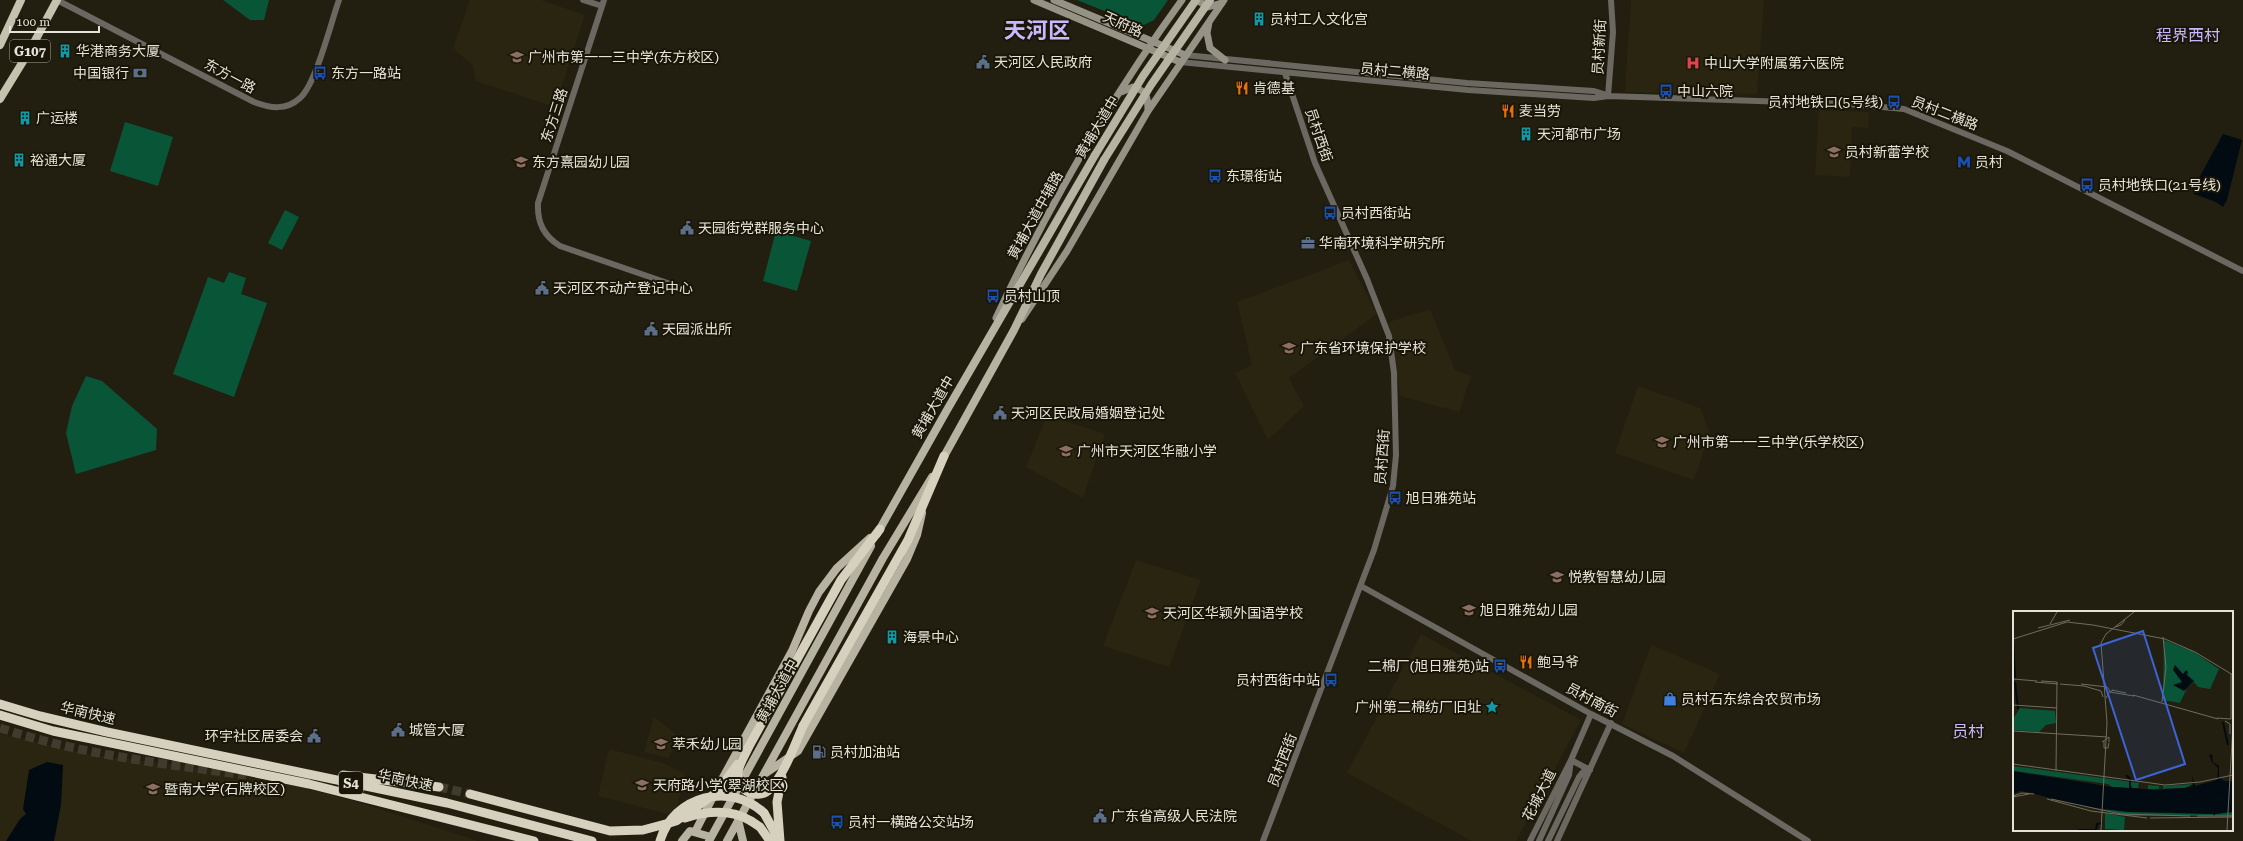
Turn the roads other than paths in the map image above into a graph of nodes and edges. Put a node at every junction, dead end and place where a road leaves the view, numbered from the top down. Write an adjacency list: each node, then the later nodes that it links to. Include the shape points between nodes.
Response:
1 (21, 0): 15 (highway, G107)
2 (57, 0): 3 (street, 东方一路, via 254,102 276,108 293,103 306,91); 23 (highway, G107)
3 (339, 0)
4 (583, 0): 12 (street)
5 (1034, 0): 16 (main road, 天府路)
6 (1054, 0): 14 (main road, 天府路)
7 (1182, 0): 14 (main road, 黄埔大道中辅路)
8 (1196, 0): 11 (main road, via 1208,7); 28 (main road, 黄埔大道中, bridge, via 1136,88)
9 (1210, 0): 27 (main road, 黄埔大道中, bridge, via 1151,85 1104,160 1041,274)
10 (1611, 0): 22 (street, 员村新街, via 1613,32)
11 (1223, 2): 13 (main road)
12 (603, 3): 26 (street, 东方三路, via 538,203 537,214 542,229 550,240 560,246)
13 (1210, 19): 17 (main road); 18 (main road, via 1207,33 1209,45 1215,54)
14 (1153, 41): 16 (main road, 黄埔大道中辅路); 17 (main road, 天府路)
15 (0, 44)
16 (1148, 50): 19 (main road, 天府路); 21 (main road, 黄埔大道中辅路)
17 (1185, 55): 18 (street, 员村二横路); 19 (main road)
18 (1225, 60): 22 (street, 员村二横路, via 1459,83 1594,92)
19 (1180, 62): 20 (street, 员村二横路); 24 (main road)
20 (1285, 73): 22 (street, 员村二横路, via 1474,90 1594,98); 32 (street, 员村西街, via 1316,163 1384,318 1392,350 1396,471 1390,501)
21 (1120, 93): 24 (main road, via 1133,87 1143,90 1148,99); 28 (main road, 黄埔大道中辅路, via 1093,135 1037,235)
22 (1608, 96): 25 (street, 员村二横路, via 1849,104 1904,109 2007,152)
23 (0, 100)
24 (1148, 111): 27 (main road, via 1063,257)
25 (2243, 272)
26 (682, 288)
27 (1014, 330): 29 (main road, 黄埔大道中)
28 (984, 346): 31 (main road, 黄埔大道中)
29 (944, 456): 30 (highway); 42 (main road, 黄埔大道中, via 883,558)
30 (924, 504): 37 (highway, via 902,551); 42 (main road, via 917,535 909,554 798,751)
31 (880, 529): 38 (highway, via 841,580); 48 (main road, via 831,575 809,611 792,651); 49 (main road, 黄埔大道中)
32 (1361, 586): 34 (street, 员村南街); 59 (street, 员村西街)
33 (0, 704): 39 (highway, 华南快速 / S4, via 40,716)
34 (1591, 714): 36 (street, 员村南街); 40 (street, 花城大道)
35 (0, 715): 45 (highway, 华南快速 / S4, via 53,731 301,783)
36 (1611, 723): 41 (street, 花城大道); 64 (street, 员村南街, via 1673,756)
37 (803, 726): 38 (highway, bridge, via 779,775 765,793 749,793 739,782 738,771); 58 (highway, bridge, via 778,790 777,816)
38 (748, 748): 47 (highway, bridge, via 716,793)
39 (229, 757): 43 (highway, via 269,761 377,780); 52 (highway, 华南快速 / S4, via 446,803)
40 (1571, 760): 41 (street); 60 (street, 花城大道); 61 (street, 花城大道, via 1569,775)
41 (1590, 770): 62 (street, 花城大道, via 1584,771 1579,777); 63 (street, 花城大道)
42 (764, 774): 46 (main road, 黄埔大道中)
43 (439, 786)
44 (470, 794): 47 (highway, bridge, via 610,831 643,830)
45 (414, 812): 50 (highway); 51 (highway, 华南快速 / S4)
46 (738, 820): 55 (main road, 黄埔大道中); 56 (main road)
47 (676, 821): 57 (highway, bridge, via 707,813 729,813 743,816 755,823)
48 (693, 831): 49 (main road); 54 (main road)
49 (710, 839)
50 (508, 841)
51 (534, 841)
52 (592, 841)
53 (660, 841): 58 (highway, bridge, via 671,819 684,807 700,799 718,796 741,798 756,806 767,816)
54 (682, 841)
55 (727, 841)
56 (743, 841)
57 (770, 841)
58 (780, 841)
59 (1263, 841)
60 (1530, 841)
61 (1539, 841)
62 (1548, 841)
63 (1557, 841)
64 (1808, 841)

